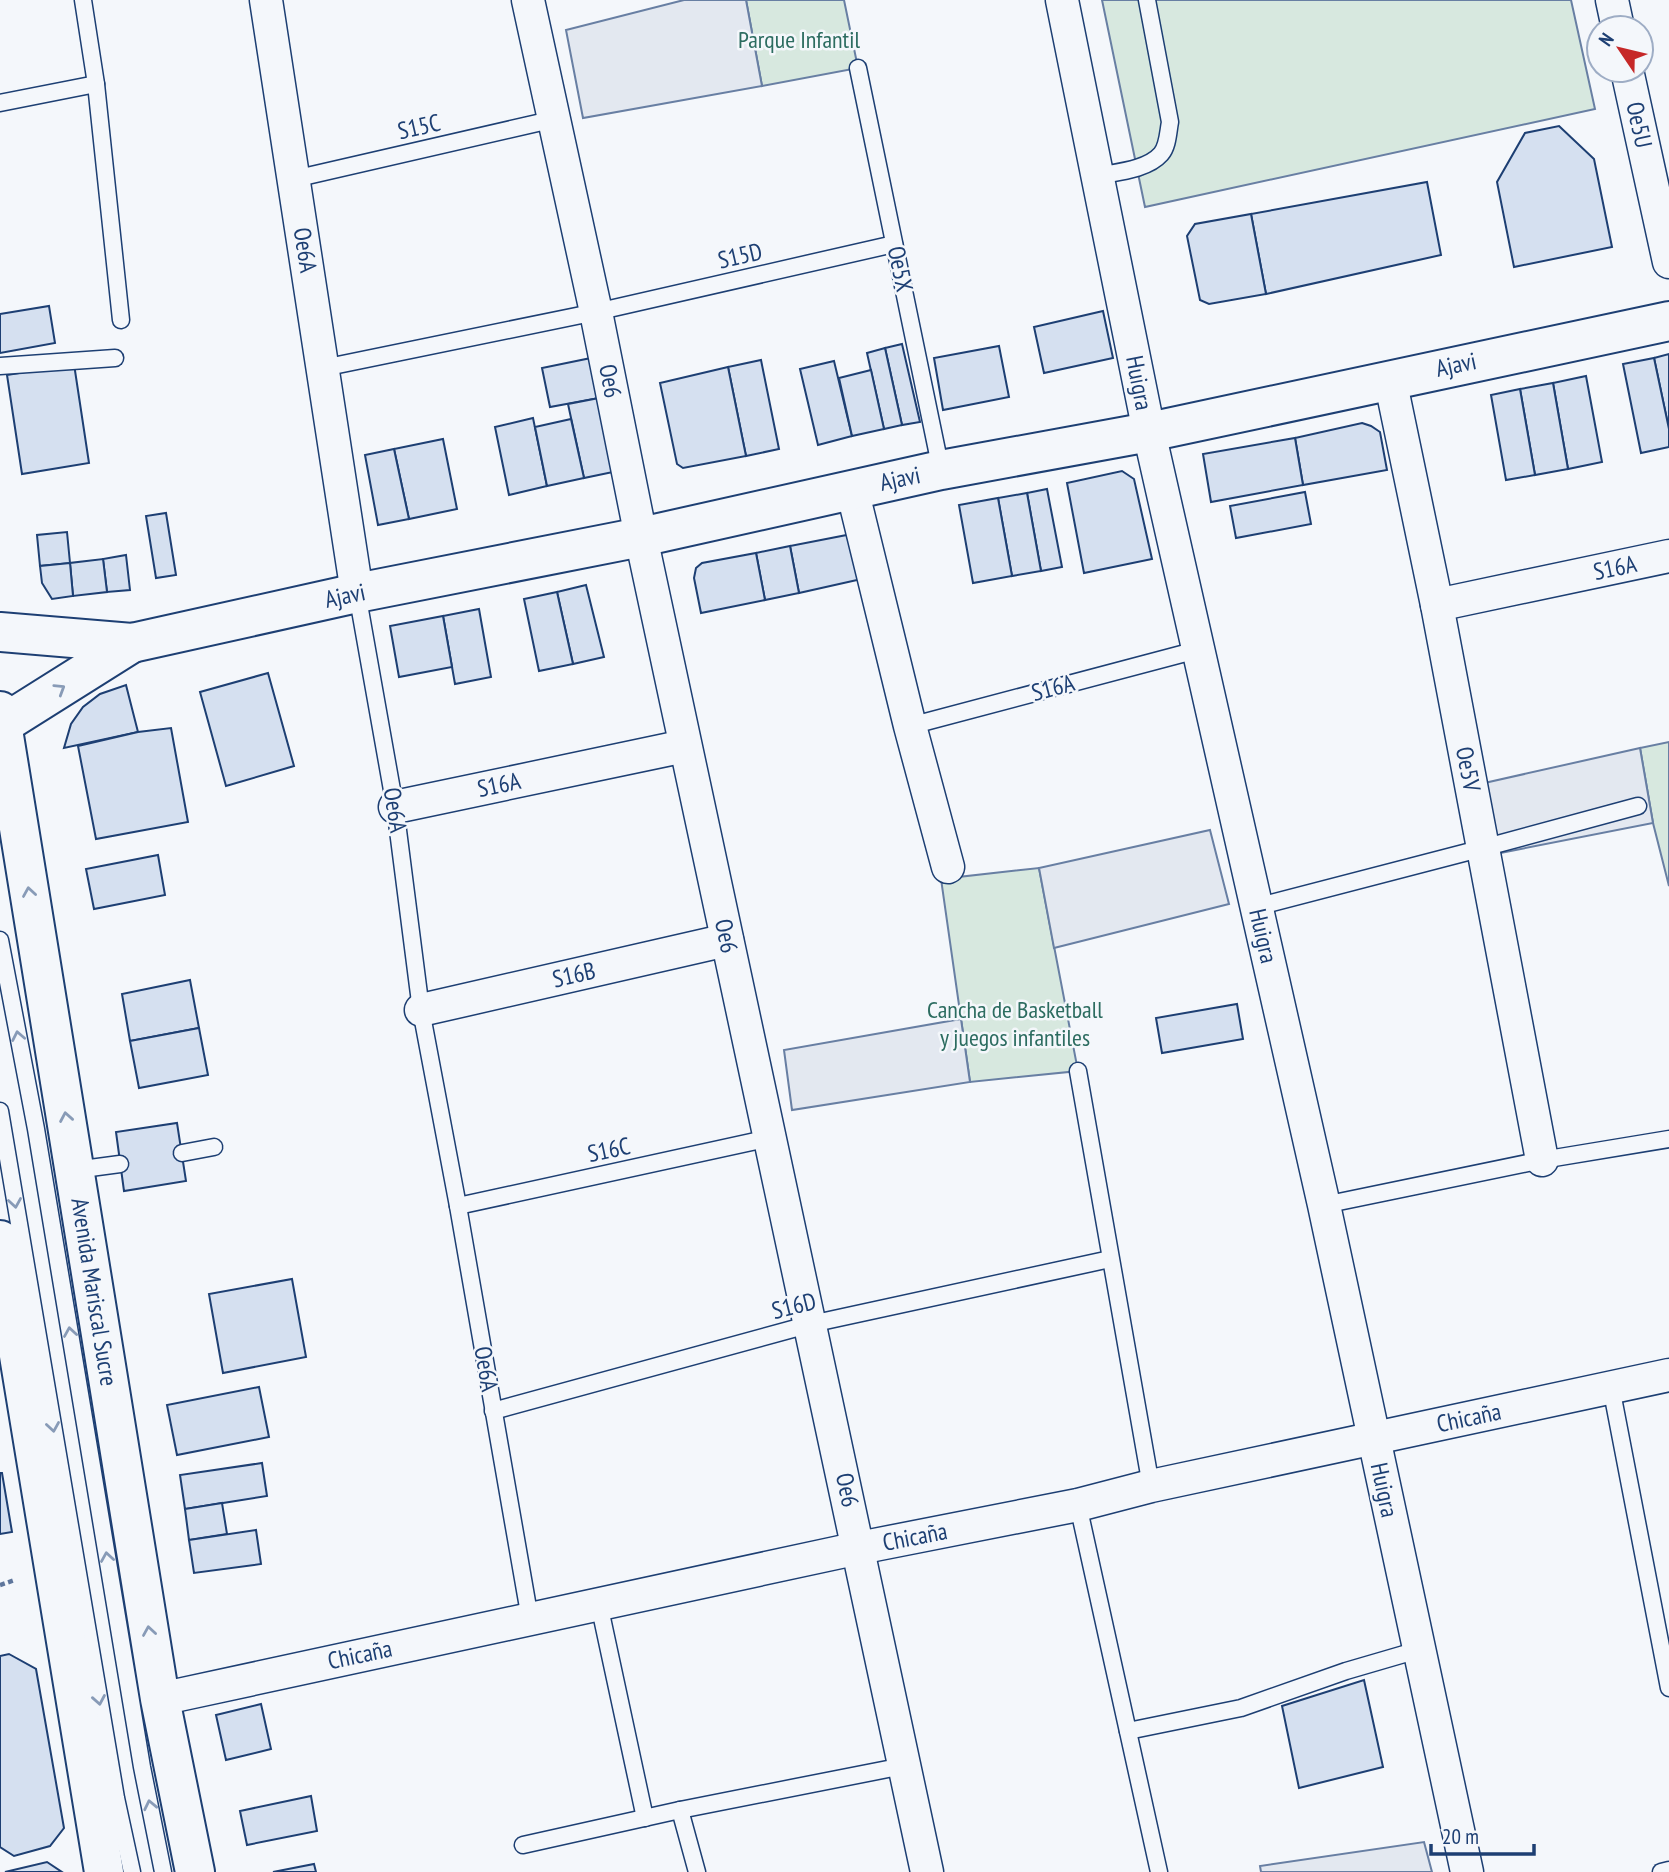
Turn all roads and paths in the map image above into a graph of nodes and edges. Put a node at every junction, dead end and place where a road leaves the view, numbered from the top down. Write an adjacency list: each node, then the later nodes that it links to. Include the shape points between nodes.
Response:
1 (83, 0): 7 (lane)
2 (266, 0): 12 (street, Oe6A)
3 (528, 0): 10 (street, Oe6)
4 (1062, 0): 11 (street, Huigra)
5 (1147, 0): 11 (lane, via 1170,122 1167,141 1160,154 1144,165)
6 (858, 68): 13 (lane, Oe5X)
7 (96, 84): 9 (lane); 16 (lane)
8 (1630, 84): 14 (street, Oe5U)
9 (0, 103)
10 (555, 119): 12 (lane, S15C); 15 (street, Oe6)
11 (1097, 176): 22 (street, Huigra)
12 (294, 179): 20 (street, Oe6A)
13 (894, 244): 15 (lane, S15D); 23 (lane, Oe5X)
14 (1669, 262)
15 (596, 312): 20 (lane, S15D); 25 (street, Oe6)
16 (121, 320)
17 (1669, 321): 21 (street, Ajavi)
18 (115, 358): 19 (lane)
19 (0, 366)
20 (323, 368): 27 (street, Oe6A)
21 (1390, 379): 22 (street, Ajavi); 28 (street, Oe5V)
22 (1149, 432): 23 (street, Ajavi); 31 (street, Huigra)
23 (941, 470): 24 (street, Ajavi)
24 (852, 489): 25 (street, Ajavi); 33 (street)
25 (641, 537): 27 (street, Ajavi); 34 (street, Oe6)
26 (1669, 556): 28 (street, S16A)
27 (357, 593): 30 (street, Ajavi); 36 (lane, Oe6A)
28 (1437, 605): 37 (street, Oe5V)
29 (0, 632): 30 (street, Ajavi)
30 (132, 643): 32 (street, Ajavi, one-way to 30)
31 (1197, 650): 33 (lane, S16A); 39 (street, Huigra)
32 (1, 721): 51 (street, Avenida Mariscal Sucre, one-way to 32)
33 (910, 726): 38 (street)
34 (685, 746): 36 (street, S16A); 41 (street, Oe6)
35 (1638, 806): 37 (lane)
36 (395, 807): 42 (lane, Oe6A)
37 (1483, 848): 39 (lane); 49 (street, Oe5V)
38 (948, 867)
39 (1256, 906): 52 (street, Huigra)
40 (0, 940): 80 (lane, one-way to 40)
41 (727, 940): 42 (street, S16B); 45 (street, Oe6)
42 (421, 1010): 53 (lane, Oe6A)
43 (1078, 1071): 55 (lane)
44 (0, 1111): 79 (lane, one-way to 79)
45 (769, 1138): 53 (lane, S16C); 56 (street, Oe6)
46 (1669, 1139): 49 (lane)
47 (214, 1147): 48 (lane)
48 (182, 1153)
49 (1542, 1160): 52 (lane)
50 (120, 1164): 51 (lane)
51 (75, 1170): 71 (street, Avenida Mariscal Sucre, one-way to 51)
52 (1324, 1205): 60 (street, Huigra)
53 (458, 1206): 59 (lane, Oe6A)
54 (0, 1240): 78 (street)
55 (1111, 1259): 56 (lane, S16D); 61 (lane)
56 (811, 1324): 59 (lane, S16D); 63 (street, Oe6)
57 (1669, 1375): 58 (street, Chicaña)
58 (1611, 1387): 60 (street, Chicaña); 67 (lane)
59 (493, 1411): 68 (lane, Oe6A)
60 (1372, 1438): 61 (street, Chicaña); 69 (street, Huigra)
61 (1151, 1486): 62 (street, Chicaña)
62 (1078, 1505): 63 (street, Chicaña); 72 (lane)
63 (859, 1548): 66 (street, Chicaña); 73 (street, Oe6)
64 (15, 1580): 65 (path)
65 (0, 1585)
66 (599, 1604): 68 (street, Chicaña); 75 (lane)
67 (1662, 1606): 70 (lane)
68 (530, 1619): 71 (street, Chicaña)
69 (1418, 1650): 72 (lane, via 1241,1708); 85 (street, Huigra)
70 (1669, 1689)
71 (160, 1699): 81 (street, Avenida Mariscal Sucre)
72 (1128, 1731): 84 (lane)
73 (904, 1766): 74 (lane); 83 (street, Oe6)
74 (680, 1811): 75 (lane); 82 (lane)
75 (645, 1818): 76 (lane)
76 (523, 1845)
77 (1669, 1870): 86 (lane)
78 (104, 1872)
79 (132, 1872)
80 (163, 1872)
81 (195, 1872)
82 (696, 1872)
83 (927, 1872)
84 (1159, 1872)
85 (1467, 1872)
86 (1661, 1872)

